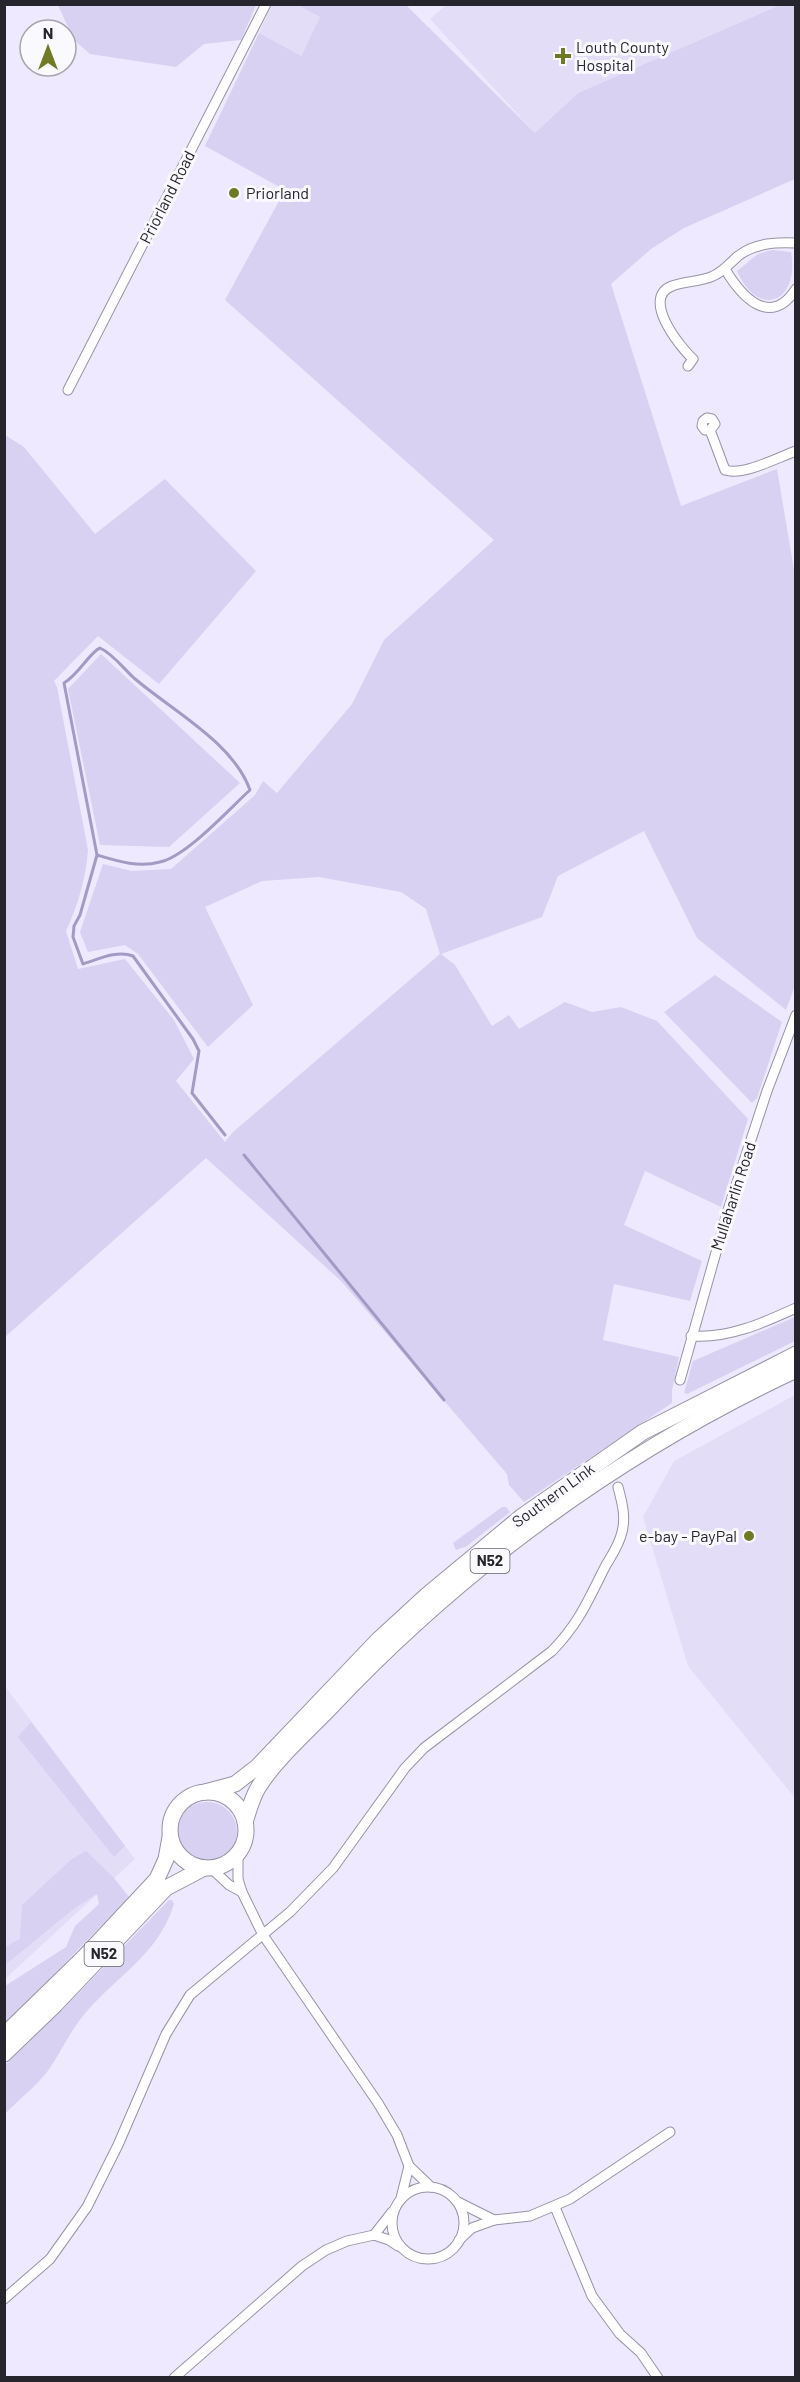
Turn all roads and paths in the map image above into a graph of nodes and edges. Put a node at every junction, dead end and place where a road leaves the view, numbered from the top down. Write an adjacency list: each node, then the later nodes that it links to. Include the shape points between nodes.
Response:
1 (266, 4): 6 (street, Priorland Road)
2 (795, 243): 3 (street, via 767,243 750,249)
3 (725, 269): 4 (street, via 743,295 758,305 780,304); 5 (street, via 700,281 670,286 660,301 669,330 693,358)
4 (795, 289)
5 (688, 366)
6 (68, 390)
7 (710, 430): 8 (street, via 721,463 732,472)
8 (795, 451)
9 (795, 1015): 11 (street, Mullaharlin Road, via 728,1210)
10 (795, 1308): 11 (street, via 722,1336)
11 (691, 1336): 14 (street, Mullaharlin Road)
12 (795, 1354): 16 (main road, Southern Link / N52, via 643,1432 521,1517 378,1640 257,1767 235,1784)
13 (795, 1370): 17 (main road, Southern Link / N52, via 677,1431 598,1481 484,1565 405,1633 290,1750 259,1787)
14 (680, 1380)
15 (618, 1487): 22 (street, via 622,1532 617,1547 568,1634 552,1651 424,1748 405,1768 333,1868)
16 (205, 1792): 17 (main road, via 226,1796 242,1812); 18 (main road, N52, via 187,1798 178,1807)
17 (245, 1822): 19 (main road, N52, via 245,1839)
18 (170, 1837): 20 (main road, via 182,1858); 23 (main road, N52, via 157,1879)
19 (238, 1854): 20 (main road, N52, via 221,1866); 21 (street)
20 (208, 1868): 21 (street); 24 (main road, N52, via 166,1888)
21 (242, 1892): 22 (street)
22 (263, 1935): 26 (street, via 378,2103); 36 (street, via 209,1977 184,2004 166,2034 87,2207 50,2259)
23 (4, 2035)
24 (4, 2054)
25 (670, 2132): 30 (street, via 592,2187)
26 (409, 2166): 27 (street); 28 (street)
27 (431, 2187): 28 (street, via 420,2187); 29 (street, via 442,2189)
28 (401, 2198): 31 (street)
29 (458, 2202): 32 (street); 34 (street, via 464,2221)
30 (555, 2207): 32 (street); 38 (street, via 592,2296)
31 (395, 2208): 33 (street); 35 (street, via 392,2231)
32 (494, 2220): 34 (street, via 472,2228)
33 (374, 2235): 35 (street); 37 (street, via 326,2250 302,2266)
34 (459, 2240): 35 (street, via 439,2257 419,2258)
35 (405, 2251)
36 (4, 2299)
37 (174, 2378)
38 (658, 2378)

